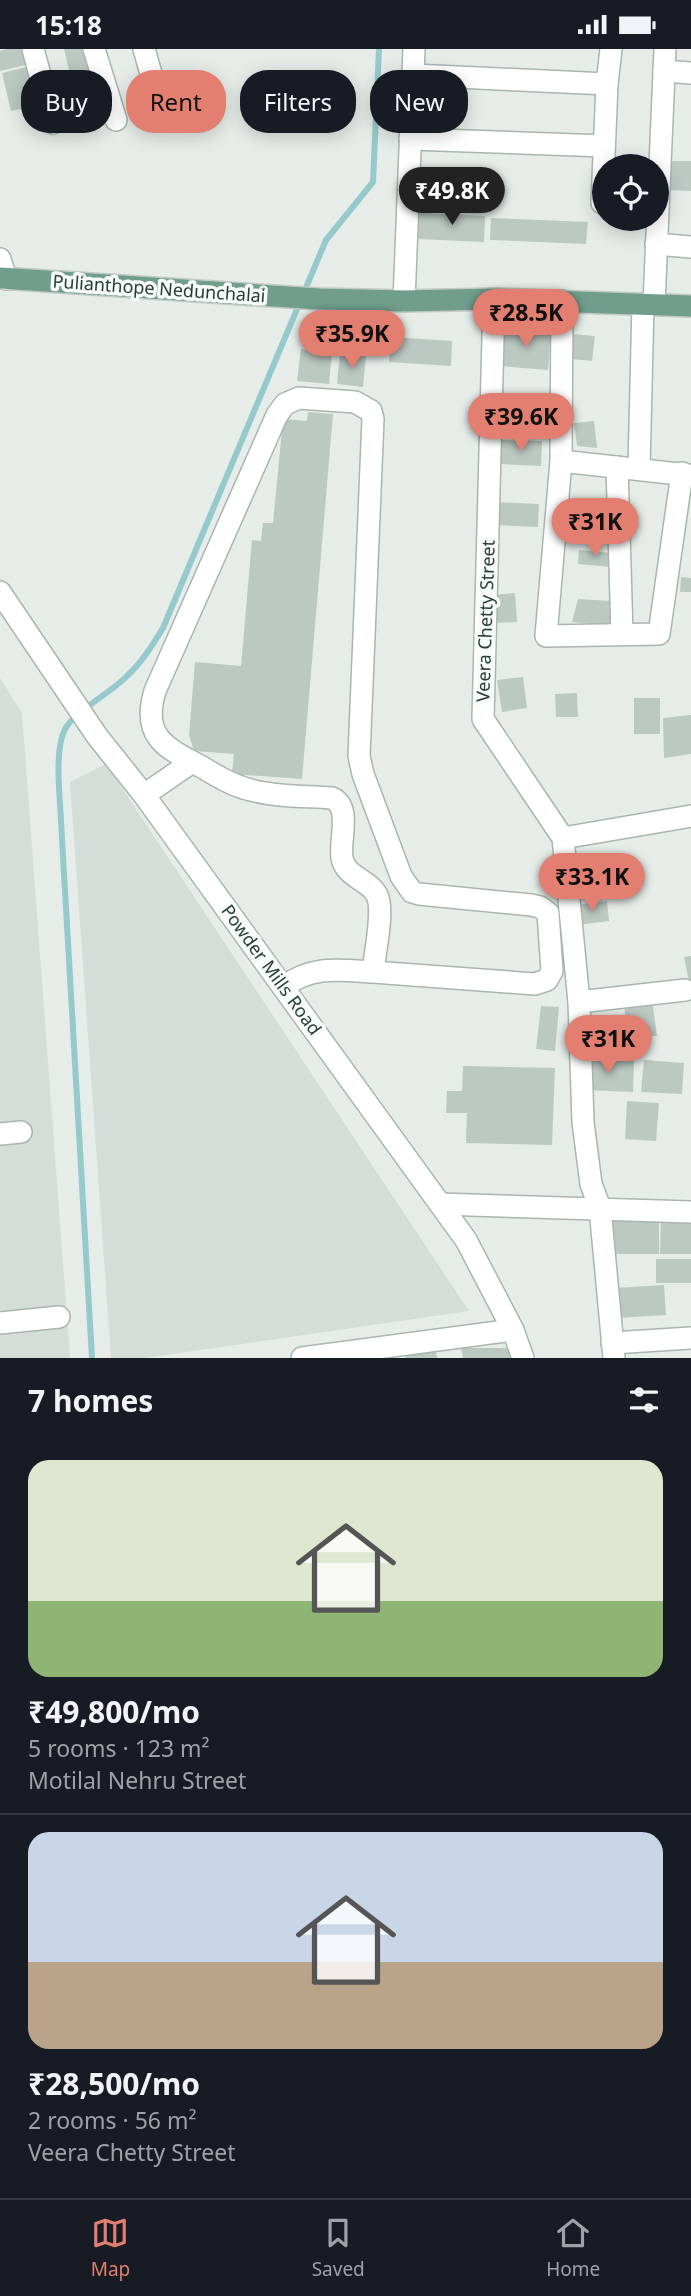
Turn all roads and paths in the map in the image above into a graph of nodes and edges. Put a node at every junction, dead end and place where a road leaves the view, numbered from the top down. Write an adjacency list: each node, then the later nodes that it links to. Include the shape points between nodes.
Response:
1 (33, 49): 7 (street)
2 (94, 49): 14 (street)
3 (145, 49): 8 (street)
4 (414, 49): 9 (street)
5 (611, 49): 13 (street)
6 (665, 49): 10 (street)
7 (39, 70)
8 (151, 70)
9 (414, 70)
10 (663, 71): 11 (street); 19 (street)
11 (691, 73)
12 (468, 78): 13 (street)
13 (607, 84): 17 (street)
14 (116, 120)
15 (410, 133): 16 (street)
16 (410, 139): 17 (street); 23 (street)
17 (604, 146): 18 (street)
18 (604, 154)
19 (656, 244): 20 (street); 25 (street)
20 (691, 247)
21 (2, 272): 23 (main road, Pulianthope Nedunchalai, via 319,299)
22 (494, 299): 23 (main road, Pulianthope Nedunchalai); 24 (main road, Pulianthope Nedunchalai); 35 (street, Veera Chetty Street, via 483,719)
23 (404, 301)
24 (562, 302): 25 (main road, Pulianthope Nedunchalai); 27 (street)
25 (649, 304): 26 (main road, Pulianthope Nedunchalai); 29 (street)
26 (691, 306)
27 (561, 461): 28 (street); 31 (street, via 546,636)
28 (617, 467): 29 (street); 31 (street)
29 (639, 468): 31 (street, via 685,474 659,634)
30 (0, 592): 33 (street, Powder Mills Road, via 97,736)
31 (622, 633)
32 (192, 762): 33 (street); 36 (street, via 251,790 338,801 345,867 378,897); 36 (street, via 158,739 152,727 151,704 277,415 285,404 299,398 363,405 371,411 373,430 359,756 363,774 401,876 412,892 545,910 551,926 552,971 547,980 535,984)
33 (144, 795): 37 (street, Powder Mills Road)
34 (691, 816): 35 (street)
35 (563, 838): 39 (street, Veera Chetty Street)
36 (373, 972): 37 (street, via 308,972)
37 (283, 987): 40 (street, Powder Mills Road)
38 (685, 990): 39 (street)
39 (579, 1002): 41 (street, Veera Chetty Street, via 583,1122 590,1184)
40 (440, 1204): 41 (street); 45 (street, Powder Mills Road, via 466,1240)
41 (600, 1208): 42 (street); 47 (street, Veera Chetty Street)
42 (691, 1212)
43 (59, 1317): 44 (street)
44 (0, 1323)
45 (513, 1330): 48 (street); 49 (street, Powder Mills Road)
46 (691, 1338): 47 (street)
47 (613, 1350)
48 (302, 1358)
49 (523, 1358)

